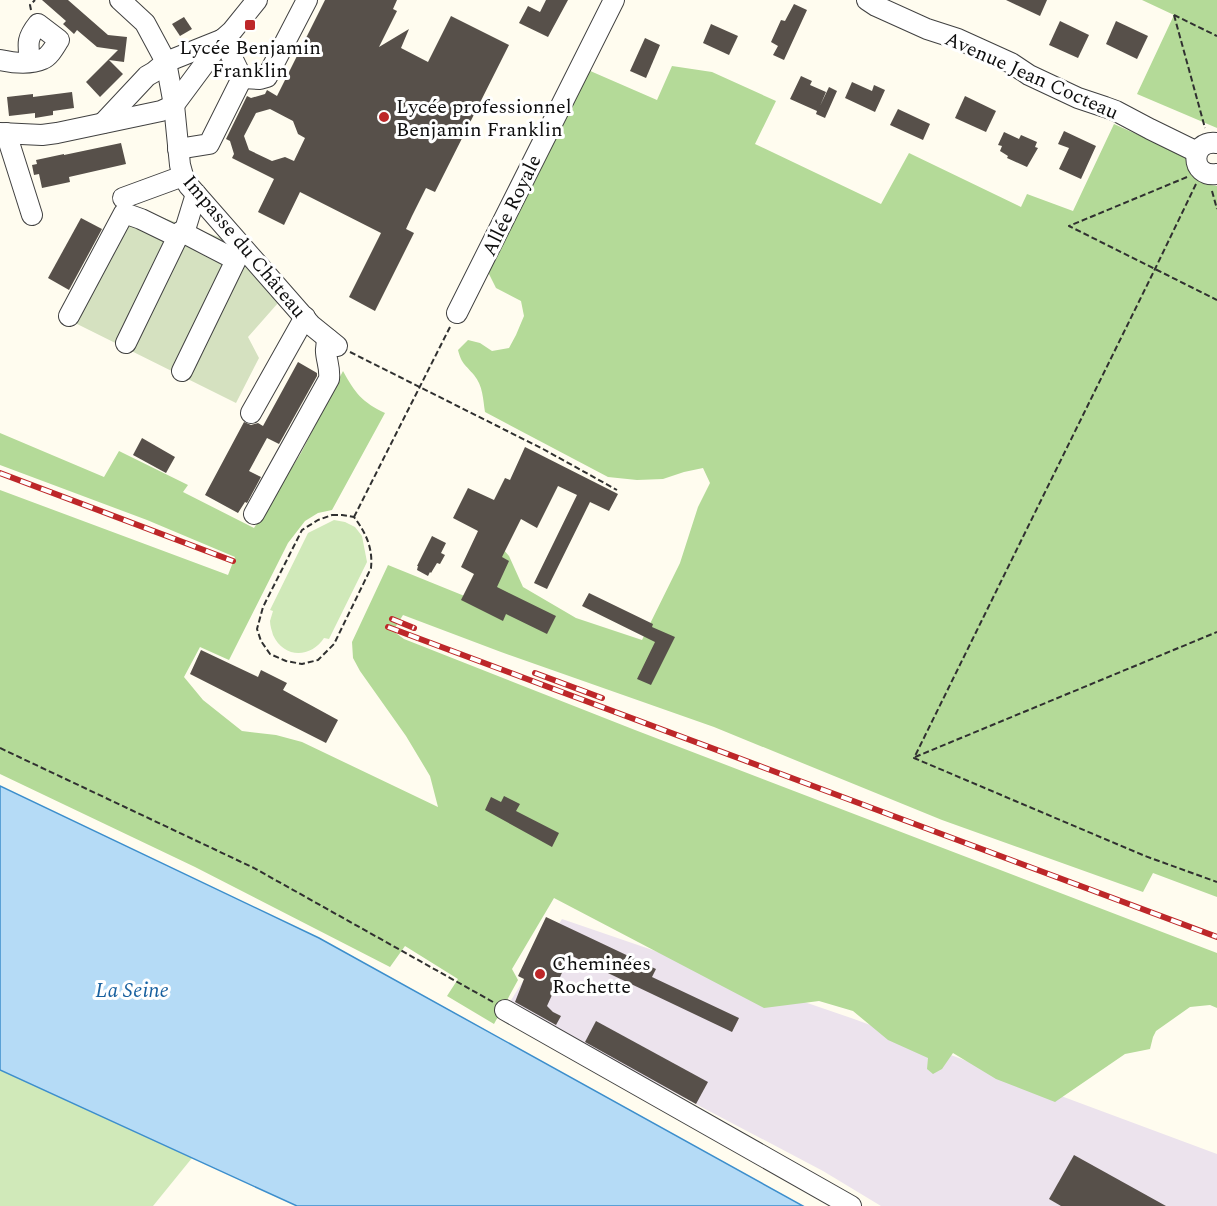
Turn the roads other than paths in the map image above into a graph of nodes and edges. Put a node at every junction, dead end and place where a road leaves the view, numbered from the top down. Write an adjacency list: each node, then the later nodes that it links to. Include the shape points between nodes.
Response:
1 (120, 0): 9 (street, Impasse du Château, via 145,23)
2 (257, 0): 6 (street)
3 (307, 0): 10 (street, via 267,77)
4 (614, 0): 22 (street, Allée Royale)
5 (867, 0): 14 (street, Avenue Jean Cocteau, via 1011,63 1078,98)
6 (223, 39): 9 (street); 10 (street); 11 (street)
7 (0, 60): 8 (street)
8 (30, 62)
9 (166, 62): 11 (street, Impasse du Château); 12 (street, via 147,76)
10 (242, 78): 15 (street, via 209,144)
11 (174, 105): 12 (street); 15 (street, Impasse du Château)
12 (104, 123): 13 (street, via 42,135)
13 (3, 133): 20 (street)
14 (1208, 146): 16 (street, via 1196,162)
15 (178, 149): 17 (street, Impasse du Château)
16 (1208, 173)
17 (183, 176): 18 (street, Impasse du Château); 19 (street)
18 (196, 194): 21 (street); 24 (street, Impasse du Château)
19 (123, 198)
20 (32, 215)
21 (181, 235): 23 (street, via 124,213); 25 (street); 26 (street, via 236,260)
22 (457, 314)
23 (69, 316)
24 (305, 317): 27 (street); 28 (street, Impasse du Château, via 333,342 325,347 329,379)
25 (126, 343)
26 (182, 371)
27 (251, 413)
28 (254, 514)
29 (505, 1010): 30 (street)
30 (850, 1206)

